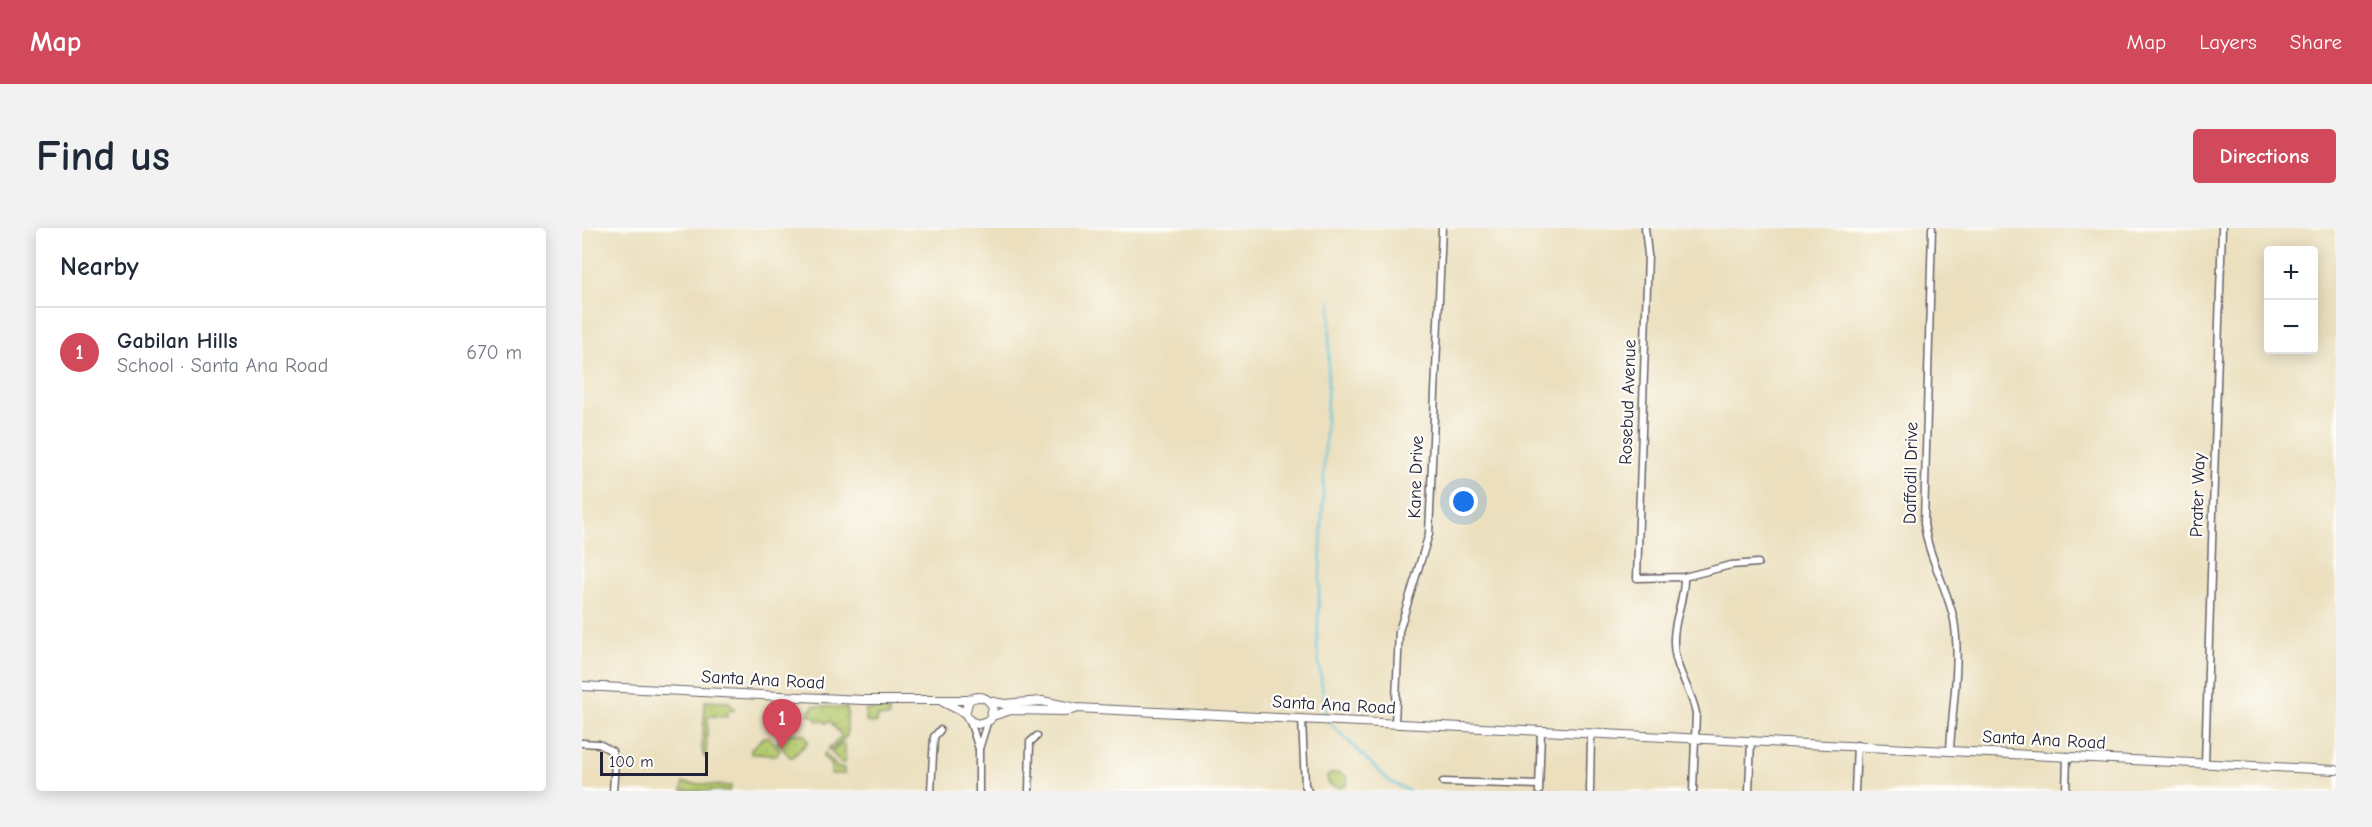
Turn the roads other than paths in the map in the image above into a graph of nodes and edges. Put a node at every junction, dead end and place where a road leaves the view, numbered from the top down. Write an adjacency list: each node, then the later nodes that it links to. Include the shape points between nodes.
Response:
1 (1442, 228): 16 (street, Kane Drive, via 1429,534 1399,631)
2 (1645, 228): 6 (street, Rosebud Avenue, via 1648,255 1637,578)
3 (1932, 228): 26 (street, Daffodil Drive, via 1924,523 1954,623)
4 (2222, 228): 28 (street, Prater Way)
5 (1758, 562): 6 (street)
6 (1684, 577): 21 (street, via 1674,642 1676,660 1694,702)
7 (582, 686): 10 (street, Santa Ana Road)
8 (969, 700): 9 (street, Santa Ana Road, via 978,696); 10 (street, Santa Ana Road); 12 (street)
9 (989, 701): 11 (street, Santa Ana Road, via 1042,701); 13 (street, via 993,707)
10 (943, 702): 12 (street, Santa Ana Road)
11 (1076, 708): 13 (street, Santa Ana Road, via 1011,710); 14 (street, Santa Ana Road)
12 (965, 713): 15 (street)
13 (990, 719): 15 (street, Santa Ana Road, via 978,724); 25 (street)
14 (1302, 719): 16 (street, Santa Ana Road); 36 (street)
15 (970, 721): 25 (street)
16 (1395, 723): 18 (street, Santa Ana Road)
17 (940, 730): 33 (street, via 934,737)
18 (1541, 731): 19 (street, Santa Ana Road); 31 (street)
19 (1591, 734): 21 (street, Santa Ana Road); 37 (street)
20 (1037, 736): 35 (street, via 1030,742)
21 (1695, 738): 22 (street, Santa Ana Road); 38 (street)
22 (1751, 740): 24 (street, Santa Ana Road); 39 (street)
23 (582, 743): 32 (street, via 599,744 612,751)
24 (1857, 745): 26 (street, Santa Ana Road); 40 (street)
25 (979, 749): 34 (street)
26 (1950, 750): 27 (street, Santa Ana Road)
27 (2067, 756): 28 (street, Santa Ana Road); 41 (street)
28 (2205, 764): 29 (street, Santa Ana Road)
29 (2336, 770)
30 (1443, 782): 31 (street)
31 (1539, 788)
32 (613, 791)
33 (932, 791)
34 (979, 791)
35 (1029, 791)
36 (1308, 791)
37 (1590, 791)
38 (1693, 791)
39 (1749, 791)
40 (1855, 791)
41 (2066, 791)

